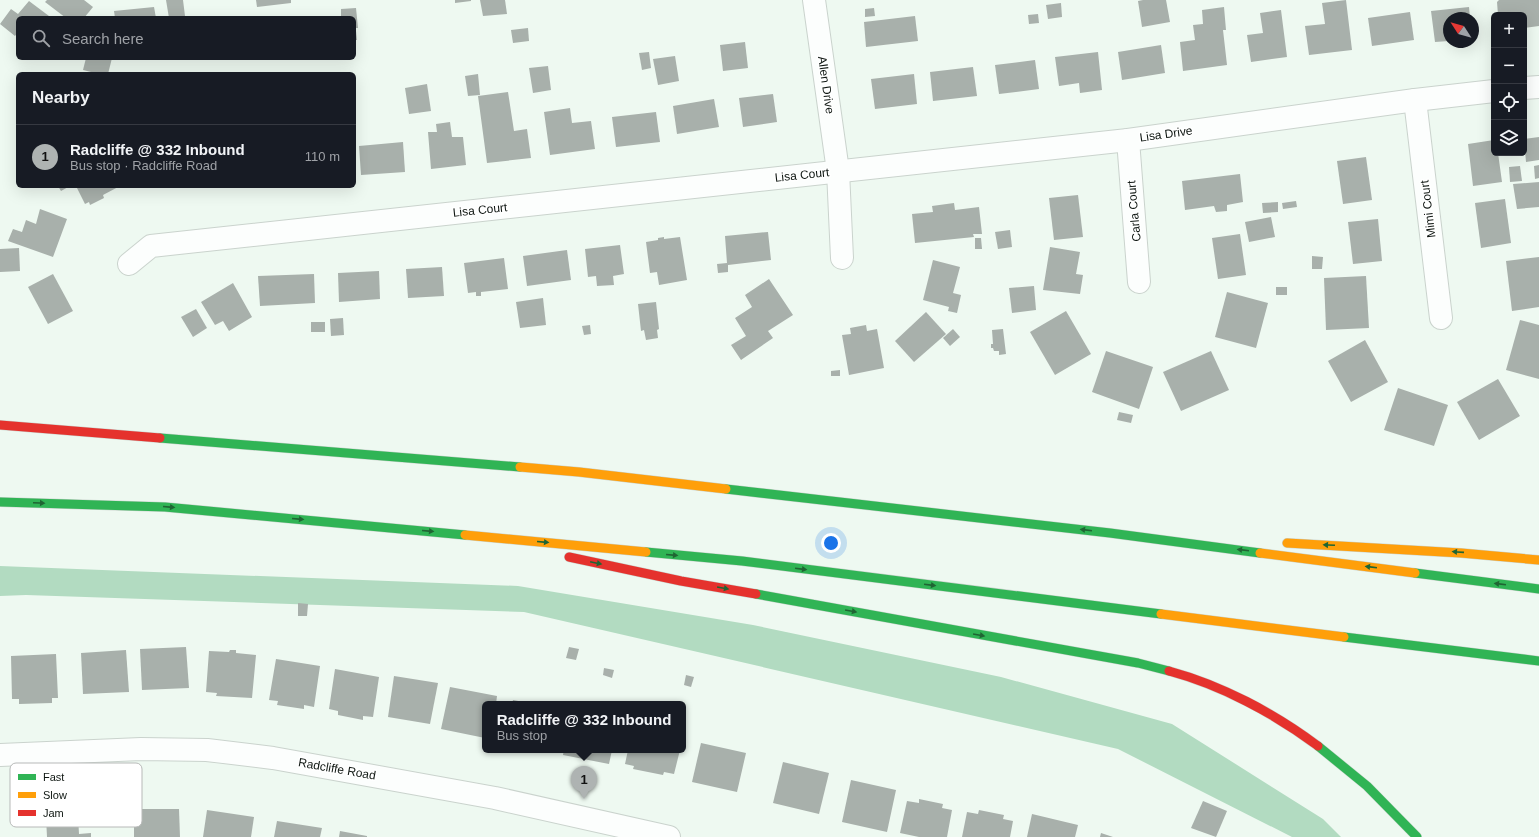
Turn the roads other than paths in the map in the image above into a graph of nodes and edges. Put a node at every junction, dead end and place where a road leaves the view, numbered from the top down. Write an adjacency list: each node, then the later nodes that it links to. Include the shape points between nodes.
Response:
1 (814, 0): 7 (street, Allen Drive)
2 (1539, 87): 3 (street)
3 (1527, 88)
4 (1491, 92): 5 (street, Lisa Drive)
5 (1415, 100): 6 (street, Lisa Drive); 11 (street, Mimi Court)
6 (1128, 140): 7 (street, Lisa Drive); 10 (street, Carla Court)
7 (838, 171): 8 (street, Allen Drive); 9 (street, Lisa Court, via 151,246)
8 (842, 258)
9 (129, 264)
10 (1139, 282)
11 (1441, 318)
12 (0, 425): 14 (highway, one-way to 12, via 579,472)
13 (0, 502): 15 (highway, one-way to 15, via 165,507)
14 (1110, 533): 16 (highway); 21 (highway, one-way to 14)
15 (462, 534): 18 (highway); 22 (highway, one-way to 22, via 742,561)
16 (1238, 540)
17 (1278, 542): 20 (highway, one-way to 17, via 1461,552)
18 (545, 552)
19 (560, 555): 25 (highway, one-way to 25, via 689,582 1138,663 1187,676 1265,711 1311,739 1392,808)
20 (1539, 560)
21 (1539, 589)
22 (1539, 661)
23 (0, 755): 24 (street, Radcliffe Road, via 141,749 207,750 325,767 496,798)
24 (669, 837)
25 (1417, 837)

